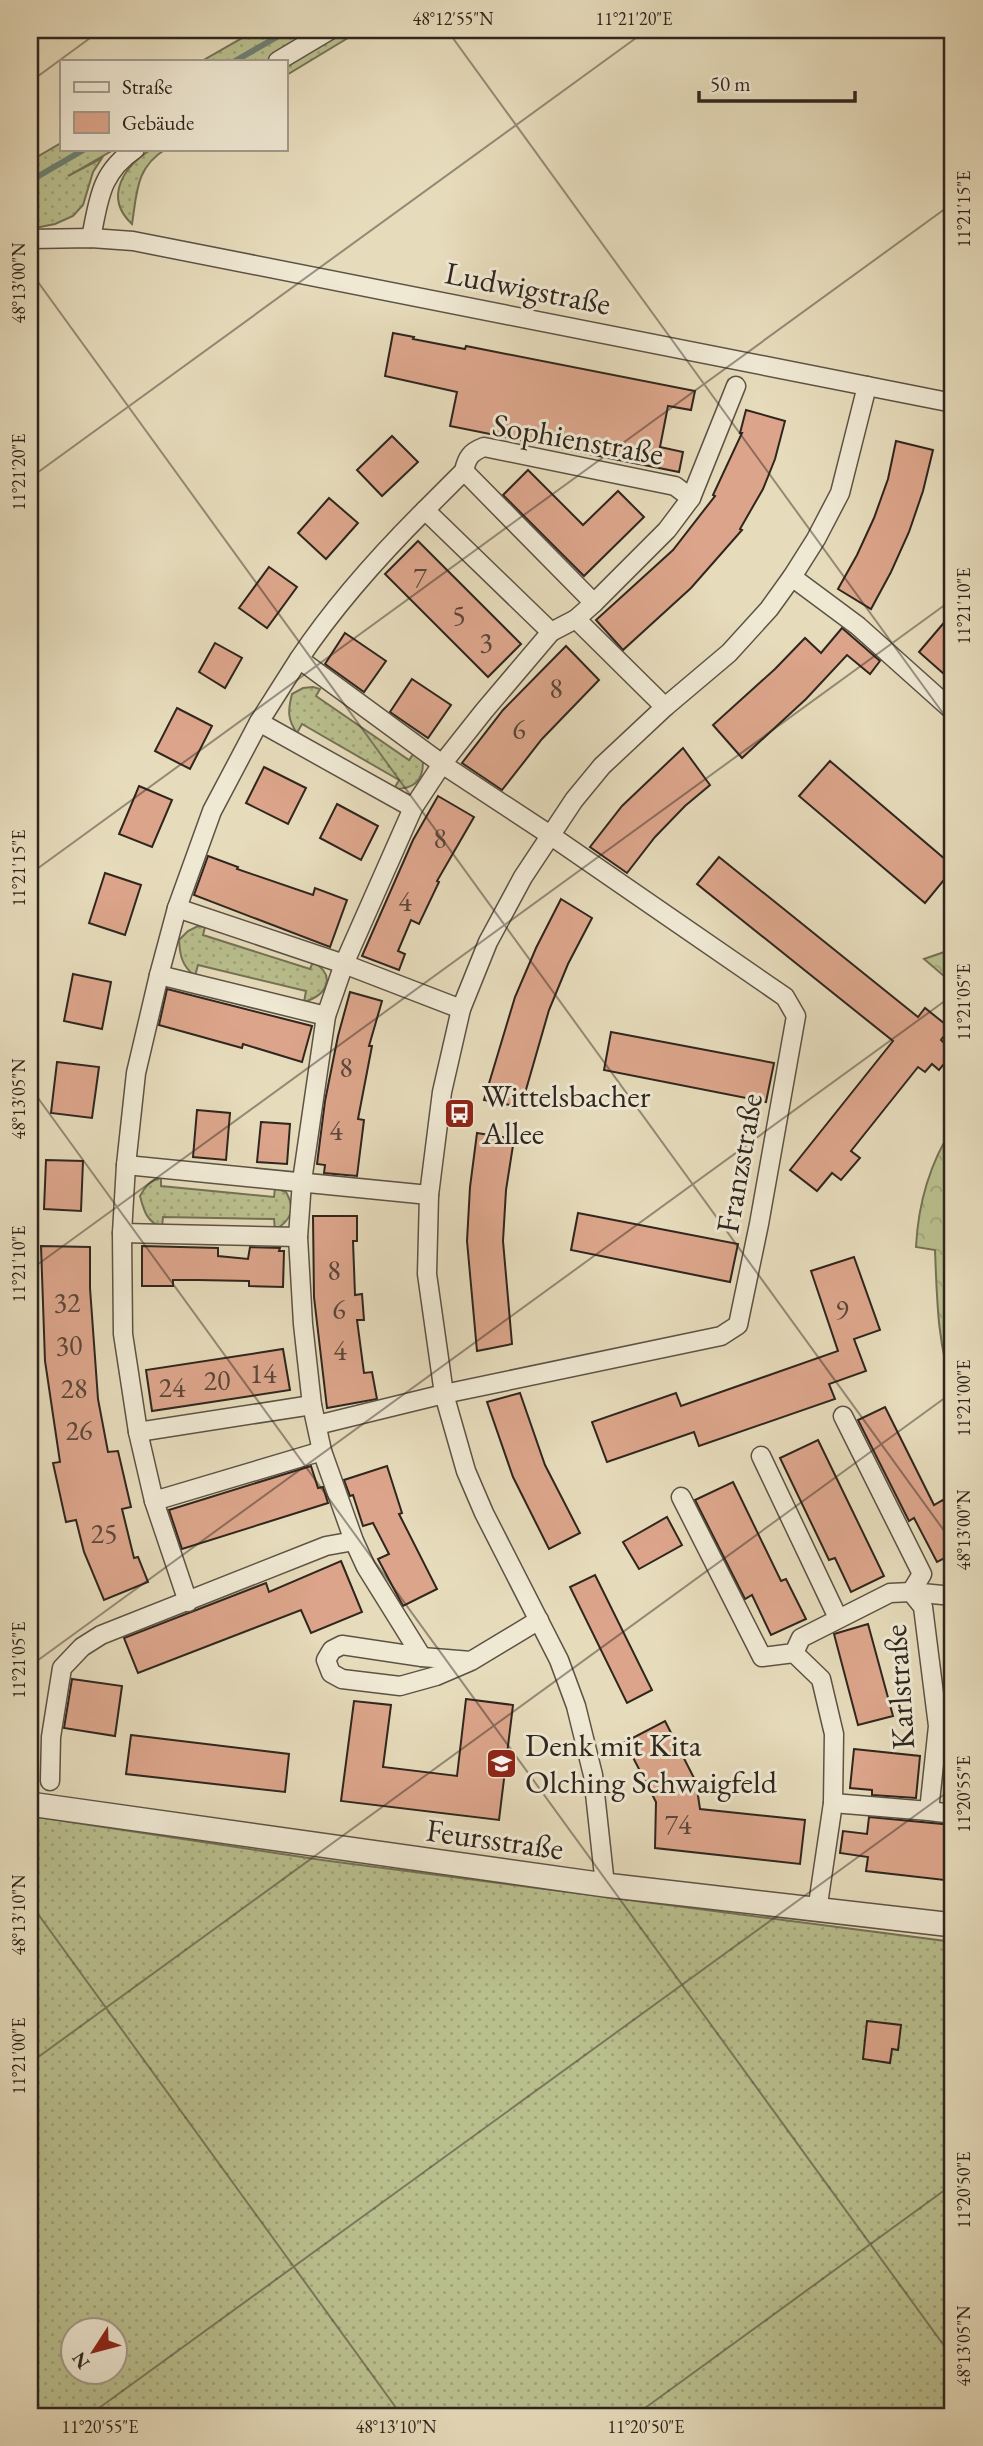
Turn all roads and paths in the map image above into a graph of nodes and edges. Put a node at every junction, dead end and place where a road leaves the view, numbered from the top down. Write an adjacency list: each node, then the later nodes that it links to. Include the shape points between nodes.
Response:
1 (330, 30): 2 (street)
2 (280, 60)
3 (134, 150): 4 (street, via 114,165 104,183)
4 (91, 238): 5 (street, Ludwigstraße); 7 (street, Ludwigstraße, via 133,241)
5 (30, 239)
6 (736, 386): 10 (street, Sophienstraße)
7 (867, 386): 8 (street, Ludwigstraße); 12 (street, via 840,494)
8 (953, 403)
9 (464, 471): 10 (street, Sophienstraße, via 472,451 484,447 675,486); 11 (street, Sophienstraße); 13 (street, Sophienstraße)
10 (691, 498): 13 (street, Sophienstraße, via 667,530)
11 (425, 510): 15 (street); 16 (street, Sophienstraße, via 320,627)
12 (792, 577): 17 (street, via 729,653); 18 (street, via 858,626)
13 (594, 603): 14 (street, Sophienstraße)
14 (576, 619): 15 (street, Sophienstraße); 17 (street)
15 (551, 632): 20 (street)
16 (299, 659): 19 (street, Sophienstraße); 20 (street, Franzstraße)
17 (665, 708): 22 (street, via 602,766)
18 (953, 711)
19 (258, 722): 21 (street); 23 (street, Sophienstraße, via 212,811)
20 (442, 764): 21 (street); 22 (street, Franzstraße)
21 (413, 808): 24 (street)
22 (550, 835): 26 (street, via 488,942); 33 (street, Franzstraße, via 785,997 796,1016 759,1224 738,1325 721,1336)
23 (177, 908): 24 (street); 25 (street, Sophienstraße)
24 (344, 964): 26 (street); 27 (street)
25 (159, 975): 27 (street); 28 (street, Sophienstraße, via 136,1073)
26 (461, 1009): 30 (street, via 442,1092)
27 (326, 1016): 29 (street)
28 (126, 1166): 29 (street); 31 (street, Sophienstraße)
29 (302, 1181): 30 (street); 32 (street)
30 (429, 1195): 33 (street, via 427,1274)
31 (122, 1233): 32 (street); 37 (street, Sophienstraße, via 123,1334)
32 (298, 1237): 34 (street)
33 (444, 1394): 36 (street, Franzstraße); 47 (street, via 466,1471)
34 (312, 1405): 36 (street); 37 (street)
35 (843, 1416): 43 (street, Karlstraße, via 922,1574)
36 (317, 1425): 38 (street)
37 (138, 1432): 41 (street, Sophienstraße)
38 (322, 1451): 41 (street); 42 (street)
39 (761, 1456): 46 (street, Karlstraße)
40 (681, 1497): 48 (street, via 762,1657)
41 (154, 1501): 45 (street, Sophienstraße)
42 (354, 1542): 45 (street, via 326,1546); 49 (street)
43 (911, 1592): 44 (street); 46 (street, Karlstraße, via 890,1593); 54 (street, Karlstraße, via 923,1607 938,1726)
44 (953, 1596)
45 (188, 1602): 51 (street, via 102,1635 62,1668 51,1737)
46 (838, 1618): 48 (street, Karlstraße, via 801,1638)
47 (539, 1620): 50 (street); 56 (street, via 559,1660 586,1743)
48 (794, 1653): 52 (street, via 821,1679 834,1734)
49 (422, 1657): 50 (street); 50 (street, via 342,1645 326,1660 331,1673 342,1679 400,1686)
50 (471, 1661)
51 (50, 1781)
52 (833, 1803): 54 (street); 57 (street)
53 (30, 1804): 56 (street, Feursstraße)
54 (929, 1811): 55 (street)
55 (953, 1814)
56 (604, 1885): 57 (street, Feursstraße)
57 (817, 1911): 58 (street, Feursstraße)
58 (953, 1925)

